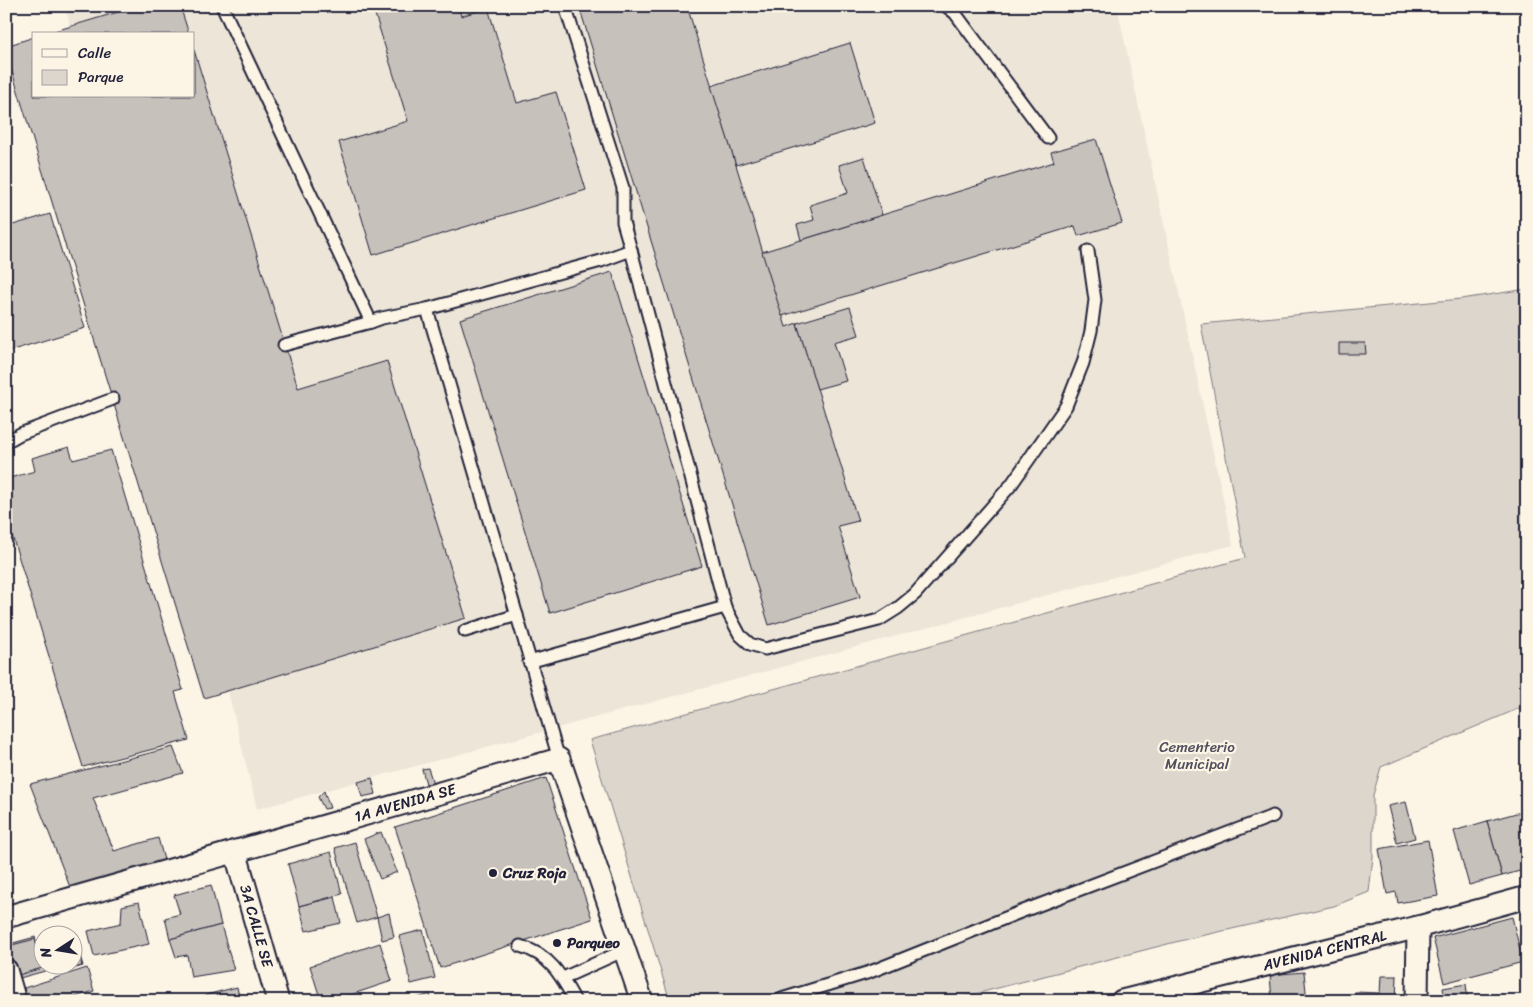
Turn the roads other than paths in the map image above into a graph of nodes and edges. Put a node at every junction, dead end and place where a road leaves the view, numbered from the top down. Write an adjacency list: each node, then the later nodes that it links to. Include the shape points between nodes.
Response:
1 (222, 6): 8 (lane)
2 (565, 6): 5 (lane, via 622,188 623,222)
3 (951, 8): 4 (lane)
4 (1048, 138)
5 (631, 250): 7 (lane); 12 (lane)
6 (1088, 251): 12 (lane, via 1095,300 1091,331 1083,363 1066,406 1011,484 915,594 879,620 765,649 750,644 740,635)
7 (427, 309): 8 (lane); 13 (lane)
8 (371, 322): 9 (lane)
9 (284, 345)
10 (113, 399): 11 (lane)
11 (6, 442)
12 (725, 607): 15 (lane)
13 (517, 616): 14 (lane); 15 (lane)
14 (465, 631)
15 (529, 662): 16 (lane)
16 (559, 759): 18 (street, 1A AVENIDA SE); 23 (street)
17 (1273, 816): 31 (lane, via 870,972)
18 (235, 851): 20 (street, 1A AVENIDA SE); 28 (street, 3A CALLE SE)
19 (1527, 897): 21 (street, AVENIDA CENTRAL)
20 (6, 917)
21 (1418, 927): 26 (street, AVENIDA CENTRAL); 33 (street)
22 (520, 946): 25 (lane, via 543,956)
23 (625, 950): 25 (lane); 30 (street)
24 (6, 970): 27 (street)
25 (563, 978): 29 (lane)
26 (1153, 997): 32 (street, AVENIDA CENTRAL)
27 (15, 1001)
28 (278, 1001)
29 (575, 1001)
30 (642, 1001)
31 (775, 1001)
32 (1122, 1001)
33 (1417, 1001)

